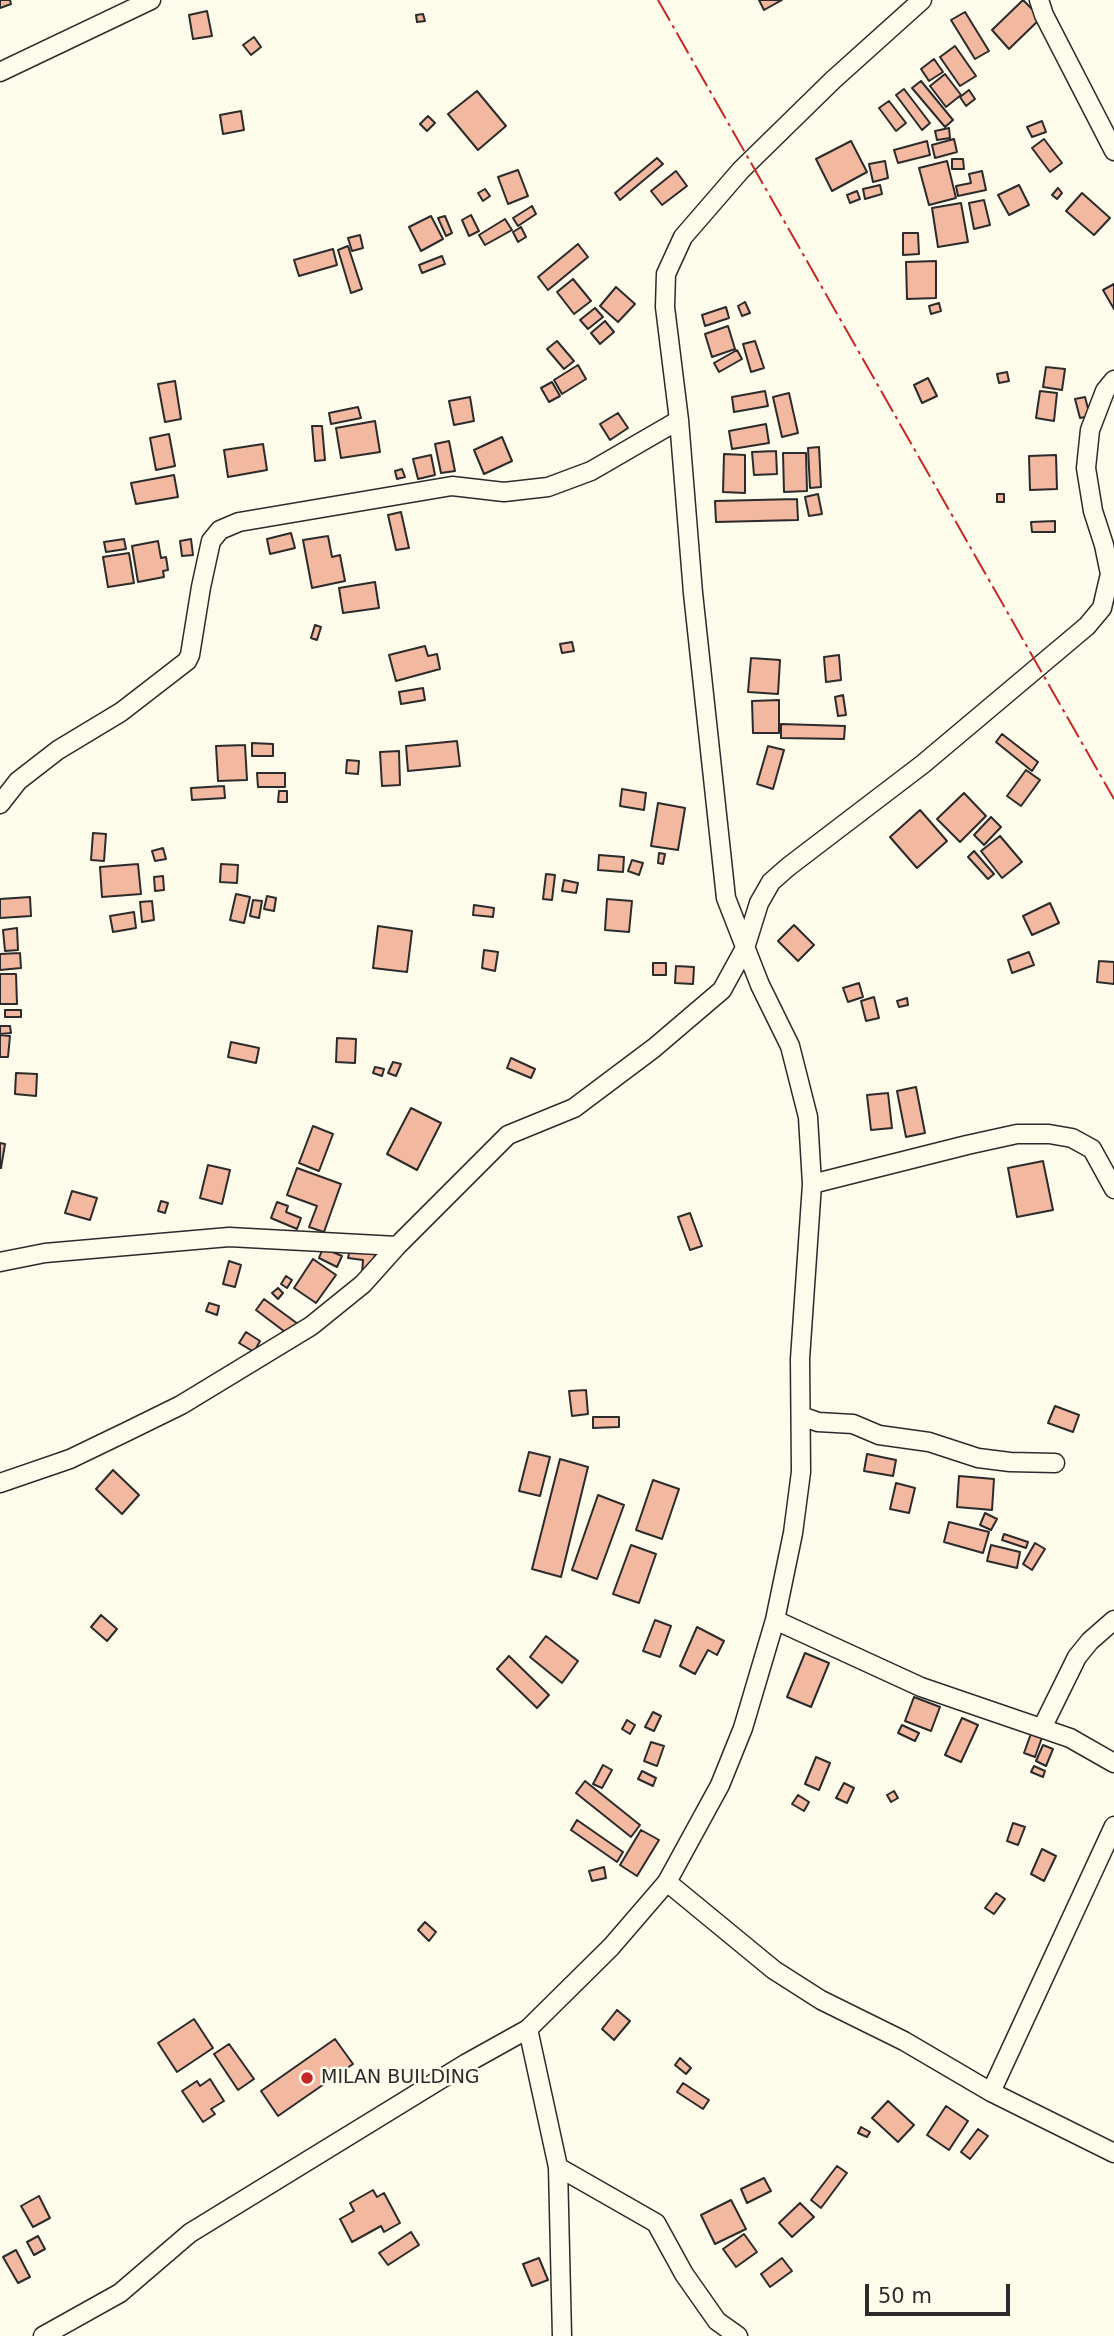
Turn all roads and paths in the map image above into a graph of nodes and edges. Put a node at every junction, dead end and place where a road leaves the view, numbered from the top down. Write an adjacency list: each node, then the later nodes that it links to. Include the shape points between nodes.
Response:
1 (151, 0): 4 (street)
2 (922, 0): 7 (street, via 741,170 683,237 666,274 665,296)
3 (1039, 0): 5 (street)
4 (0, 72)
5 (1114, 151)
6 (1114, 380): 8 (street, via 1090,430 1086,468 1110,574)
7 (680, 420): 9 (street, via 591,471 548,487 503,492 452,486 239,522 220,530 211,541 187,661 121,712 58,750 18,781); 10 (street, via 693,593 726,898)
8 (1108, 608): 10 (street, via 923,764 771,882)
9 (0, 804)
10 (745, 948): 11 (street, via 790,1046 808,1118); 13 (street, via 722,990 699,1012 574,1108 508,1135)
11 (812, 1184): 12 (street, via 967,1144 1017,1134 1049,1134 1072,1138 1091,1149); 15 (street, via 800,1359)
12 (1114, 1189)
13 (397, 1246): 14 (street, via 229,1237); 17 (street, via 363,1284 311,1326 181,1405 70,1458)
14 (0, 1262)
15 (801, 1416): 16 (street, via 929,1442 978,1458); 18 (street, via 801,1472)
16 (1055, 1463)
17 (0, 1483)
18 (775, 1620): 20 (street, via 921,1687); 23 (street, via 743,1728 720,1785)
19 (1114, 1620): 20 (street, via 1077,1657)
20 (1042, 1728): 21 (street)
21 (1114, 1763)
22 (1114, 1826): 25 (street)
23 (667, 1882): 24 (street, via 611,1947); 25 (street, via 774,1970)
24 (528, 2029): 27 (street); 28 (street, via 190,2233)
25 (991, 2092): 26 (street)
26 (1114, 2153)
27 (558, 2167): 30 (street); 31 (street, via 656,2223 717,2321)
28 (67, 2331): 29 (street)
29 (43, 2336)
30 (562, 2336)
31 (738, 2336)

